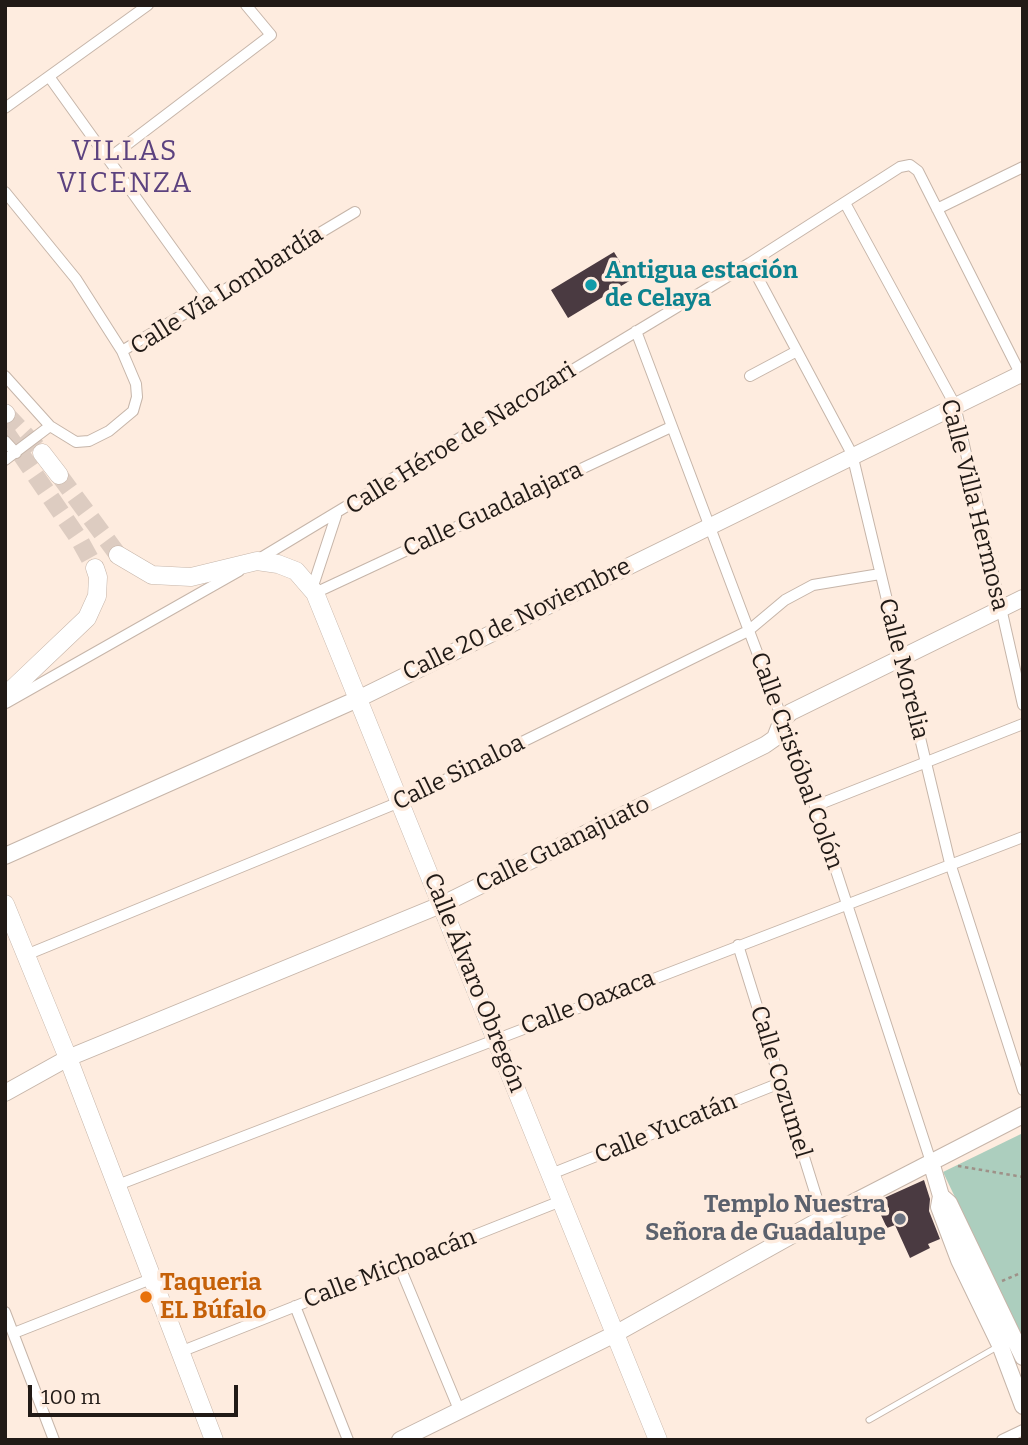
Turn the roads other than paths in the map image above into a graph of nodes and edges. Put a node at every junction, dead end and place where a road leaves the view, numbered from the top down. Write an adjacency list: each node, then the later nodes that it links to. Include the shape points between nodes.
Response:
1 (148, 5): 3 (street)
2 (246, 5): 5 (street, via 271,35)
3 (50, 78): 4 (street); 5 (street)
4 (5, 108)
5 (108, 159): 12 (street)
6 (1023, 167): 9 (street)
7 (5, 192): 14 (street, via 76,279)
8 (845, 203): 9 (street, Calle Héroe de Nacozari, via 910,165 918,171); 11 (street, Calle Héroe de Nacozari); 19 (street, Calle Villa Hermosa)
9 (937, 209): 16 (street)
10 (355, 212): 12 (street, Calle Vía Lombardía)
11 (750, 263): 13 (street, Calle Héroe de Nacozari); 15 (street, Calle Morelia)
12 (208, 299): 14 (street, Calle Vía Lombardía)
13 (636, 331): 21 (street, Calle Cristóbal Colón); 28 (street, Calle Héroe de Nacozari)
14 (122, 351): 20 (street, Calle Vía Lombardía, via 136,384 133,411 89,441 76,442)
15 (797, 351): 18 (street); 25 (street, Calle Morelia)
16 (1022, 375): 19 (street, Calle 20 de Noviembre)
17 (5, 376): 20 (street)
18 (750, 376)
19 (955, 405): 25 (street, Calle 20 de Noviembre); 36 (street, Calle Villa Hermosa)
20 (50, 426): 23 (street)
21 (671, 427): 29 (street, Calle Cristóbal Colón); 34 (street, Calle Guadalajara)
22 (5, 441): 23 (street)
23 (16, 453): 26 (street)
24 (42, 453): 27 (main road)
25 (852, 454): 29 (street, Calle 20 de Noviembre); 33 (street, Calle Morelia)
26 (5, 460)
27 (59, 475)
28 (336, 516): 31 (street, Calle Héroe de Nacozari); 34 (street)
29 (707, 525): 37 (street, Calle Cristóbal Colón); 40 (street, Calle 20 de Noviembre)
30 (118, 555): 31 (main road, via 152,575 191,577)
31 (257, 561): 34 (main road, Calle Álvaro Obregón, via 296,571); 41 (street, Calle Héroe de Nacozari)
32 (94, 568): 39 (main road, via 97,596 87,618)
33 (880, 574): 37 (street, Calle Sinaloa, via 813,585 785,600); 38 (street, Calle Morelia)
34 (314, 591): 40 (main road, Calle Álvaro Obregón)
35 (1023, 598): 36 (street, Calle Guanajuato)
36 (1000, 610): 38 (street, Calle Guanajuato); 42 (street, Calle Villa Hermosa)
37 (748, 631): 43 (street, Calle Cristóbal Colón); 46 (street, Calle Sinaloa)
38 (900, 660): 43 (street, Calle Guanajuato); 45 (street, Calle Morelia)
39 (5, 696)
40 (360, 698): 46 (main road, Calle Álvaro Obregón); 49 (street, Calle 20 de Noviembre)
41 (5, 703)
42 (1023, 705)
43 (782, 720): 47 (street, Calle Cristóbal Colón); 53 (street, Calle Guanajuato, via 775,738 765,745)
44 (1023, 724): 45 (street)
45 (925, 761): 47 (street); 50 (street, Calle Morelia)
46 (401, 802): 53 (main road, Calle Álvaro Obregón); 55 (street, Calle Sinaloa)
47 (815, 806): 51 (street, Calle Cristóbal Colón)
48 (1023, 837): 50 (street, Calle Oaxaca)
49 (5, 856)
50 (950, 863): 51 (street, Calle Oaxaca); 59 (street, Calle Morelia)
51 (847, 903): 54 (street, Calle Oaxaca); 62 (street, Calle Cristóbal Colón)
52 (5, 904): 55 (main road)
53 (443, 904): 56 (main road, Calle Álvaro Obregón); 57 (street, Calle Guanajuato)
54 (738, 945): 56 (street, Calle Oaxaca); 58 (street, Calle Cozumel)
55 (26, 955): 57 (main road)
56 (496, 1038): 63 (main road, Calle Álvaro Obregón); 64 (street, Calle Oaxaca)
57 (68, 1058): 60 (street, Calle Guanajuato); 64 (main road)
58 (780, 1083): 63 (street, Calle Yucatán); 67 (street, Calle Cozumel)
59 (1023, 1090)
60 (5, 1093)
61 (1023, 1115): 62 (street)
62 (931, 1162): 65 (street, Calle Cristóbal Colón); 67 (street)
63 (551, 1174): 66 (main road, Calle Álvaro Obregón)
64 (115, 1186): 69 (main road)
65 (941, 1196): 74 (street, via 939,1207 959,1260); 76 (street, via 949,1203)
66 (562, 1201): 68 (street, Calle Michoacán); 73 (main road, Calle Álvaro Obregón)
67 (823, 1218): 73 (street)
68 (399, 1265): 70 (street, Calle Michoacán); 78 (street)
69 (151, 1279): 72 (street); 75 (main road)
70 (295, 1306): 75 (street, Calle Michoacán); 83 (street)
71 (5, 1312): 72 (street)
72 (14, 1333): 81 (street)
73 (615, 1335): 78 (street); 85 (main road, Calle Álvaro Obregón)
74 (1000, 1345): 77 (street); 79 (lane)
75 (180, 1352): 82 (main road)
76 (1023, 1357)
77 (1023, 1406)
78 (460, 1412): 84 (street)
79 (869, 1420)
80 (1023, 1430): 86 (street)
81 (54, 1440)
82 (215, 1440)
83 (348, 1440)
84 (400, 1440)
85 (658, 1440)
86 (1002, 1440)

